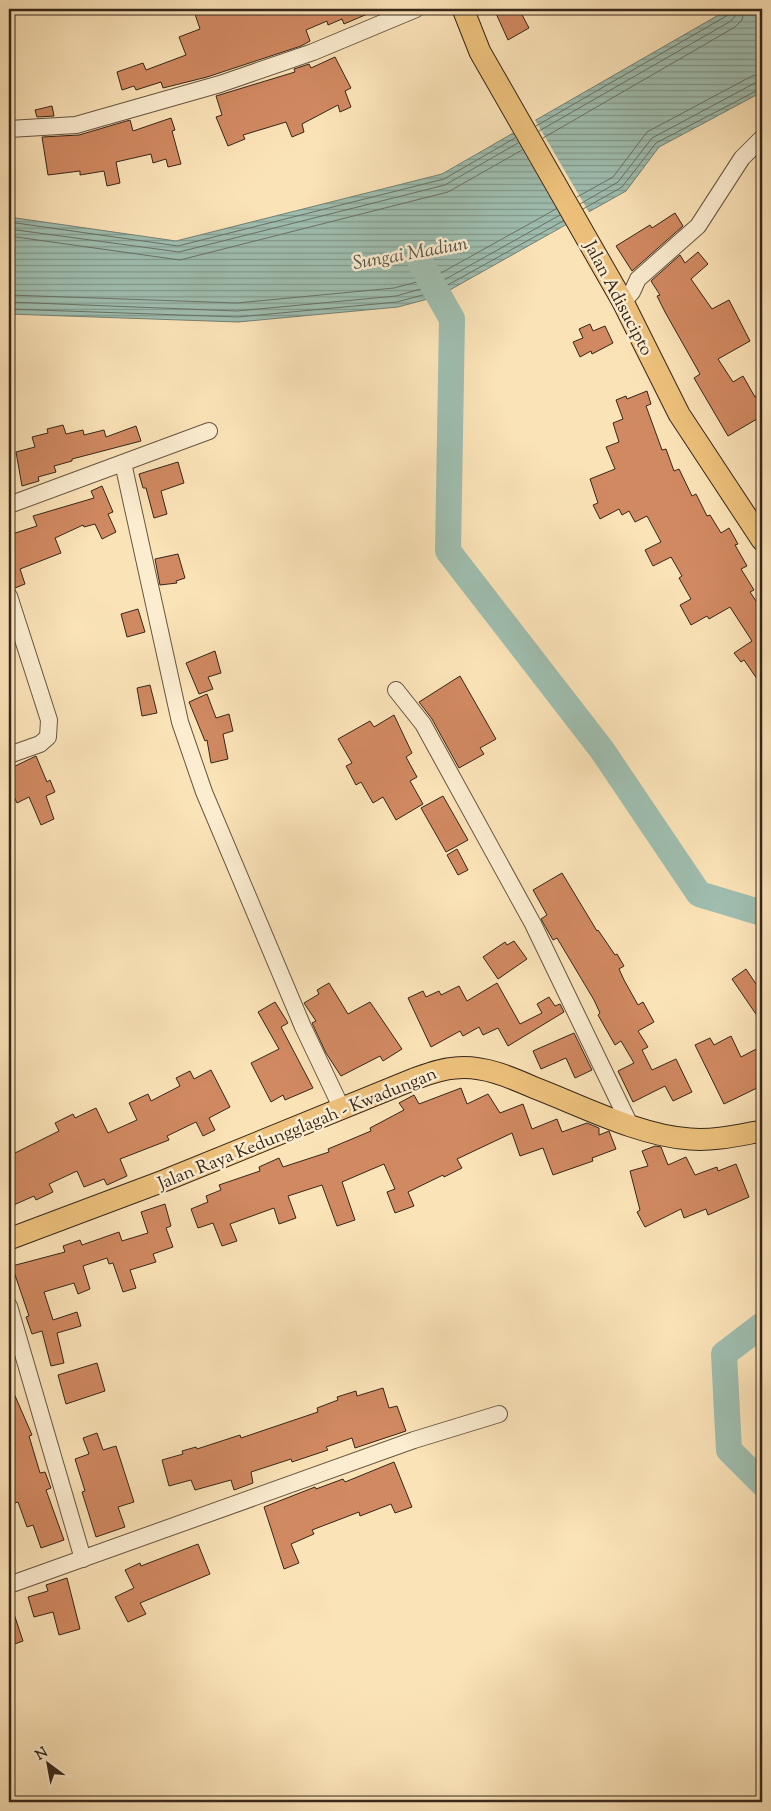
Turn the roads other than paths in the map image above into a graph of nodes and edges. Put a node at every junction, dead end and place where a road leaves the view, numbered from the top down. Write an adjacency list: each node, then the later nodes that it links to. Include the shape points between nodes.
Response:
1 (416, 9): 3 (street, via 313,52 220,84 76,124)
2 (463, 9): 5 (main road, Jalan Adisucipto, via 480,52)
3 (9, 129)
4 (762, 138): 5 (street, via 742,158 698,226 638,279 632,292)
5 (621, 298): 9 (main road, Jalan Adisucipto, via 678,414)
6 (209, 431): 7 (street)
7 (123, 463): 8 (street); 13 (street, via 180,722 204,792 303,1027)
8 (9, 505)
9 (762, 540)
10 (9, 596): 12 (street, via 49,720 49,730 48,737 40,744)
11 (396, 690): 14 (street, via 423,724 528,915)
12 (9, 755)
13 (342, 1109): 14 (main road, Jalan Raya Kedungglagah - Kwadungan, via 435,1071 484,1069); 16 (main road, Jalan Raya Kedungglagah - Kwadungan)
14 (630, 1125): 15 (main road, Jalan Raya Kedungglagah - Kwadungan, via 690,1139 722,1138)
15 (762, 1131)
16 (9, 1239)
17 (9, 1306): 19 (street)
18 (499, 1414): 19 (street, via 414,1440)
19 (83, 1559): 20 (street)
20 (9, 1585)

